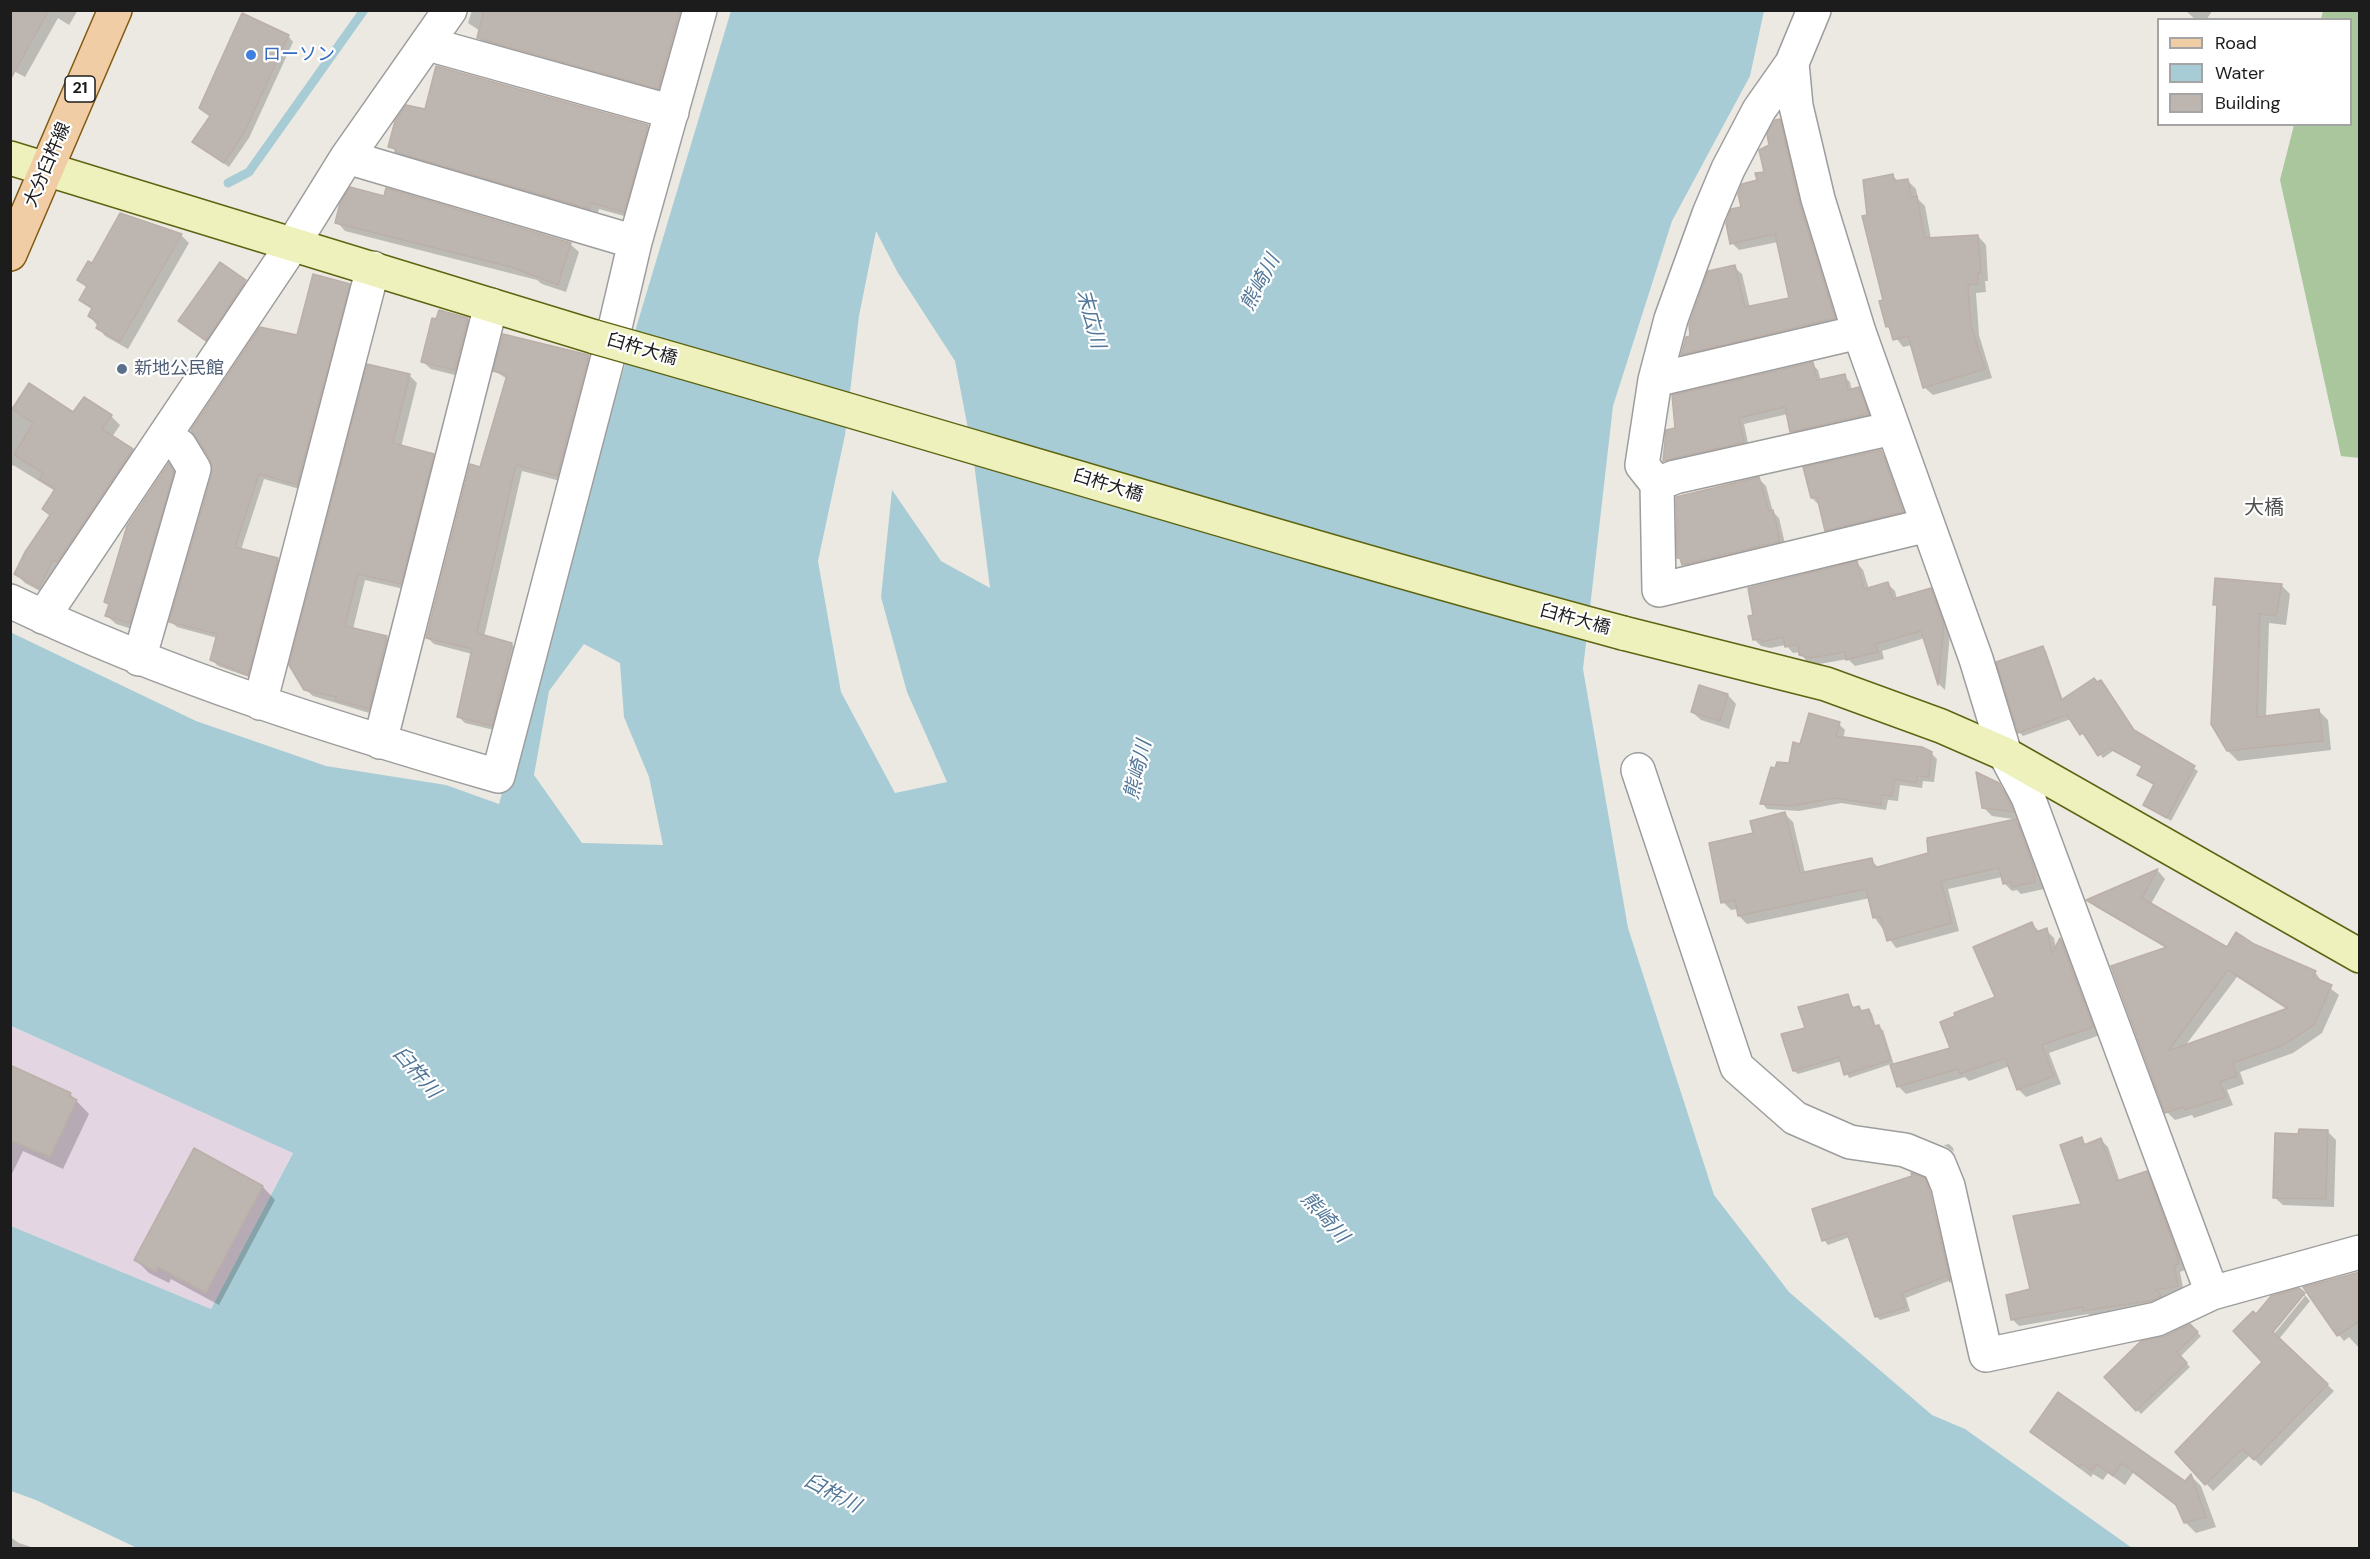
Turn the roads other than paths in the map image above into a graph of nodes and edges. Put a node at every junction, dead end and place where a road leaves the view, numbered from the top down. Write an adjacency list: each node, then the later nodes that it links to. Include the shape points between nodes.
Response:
1 (115, 10): 10 (main road, 大分臼杵線 / 21)
2 (450, 10): 5 (street)
3 (700, 10): 7 (street)
4 (1814, 10): 6 (street)
5 (428, 44): 7 (street); 8 (street)
6 (1792, 63): 16 (street, via 1796,106 1818,199); 17 (street, via 1759,110 1728,169 1671,319)
7 (672, 112): 11 (street)
8 (347, 157): 11 (street); 12 (street)
9 (10, 158): 10 (street, 臼杵大橋)
10 (46, 168): 12 (street, 臼杵大橋); 13 (main road, 大分臼杵線 / 21)
11 (635, 242): 26 (street, via 498,776)
12 (293, 244): 14 (street, 臼杵大橋); 19 (street)
13 (10, 254)
14 (373, 268): 15 (street, 臼杵大橋); 25 (street)
15 (491, 305): 26 (street); 27 (street, 臼杵大橋, bridge, via 1467,591 1826,684)
16 (1859, 332): 17 (street); 18 (street)
17 (1655, 380): 20 (street, via 1642,465)
18 (1893, 428): 20 (street); 21 (street)
19 (165, 435): 23 (street); 24 (street, via 180,446 194,469)
20 (1657, 484): 21 (street, via 1659,590)
21 (1928, 525): 27 (street)
22 (10, 601): 23 (street)
23 (43, 617): 24 (street)
24 (138, 659): 25 (street)
25 (260, 703): 26 (street)
26 (380, 742)
27 (2005, 754): 29 (street, 臼杵大橋); 31 (street, via 2028,797)
28 (1638, 770): 31 (street, via 1737,1067 1795,1118 1850,1142 1905,1150 1939,1164 1948,1185 1986,1354 2157,1319)
29 (2360, 956)
30 (2360, 1252): 31 (street)
31 (2212, 1293)

